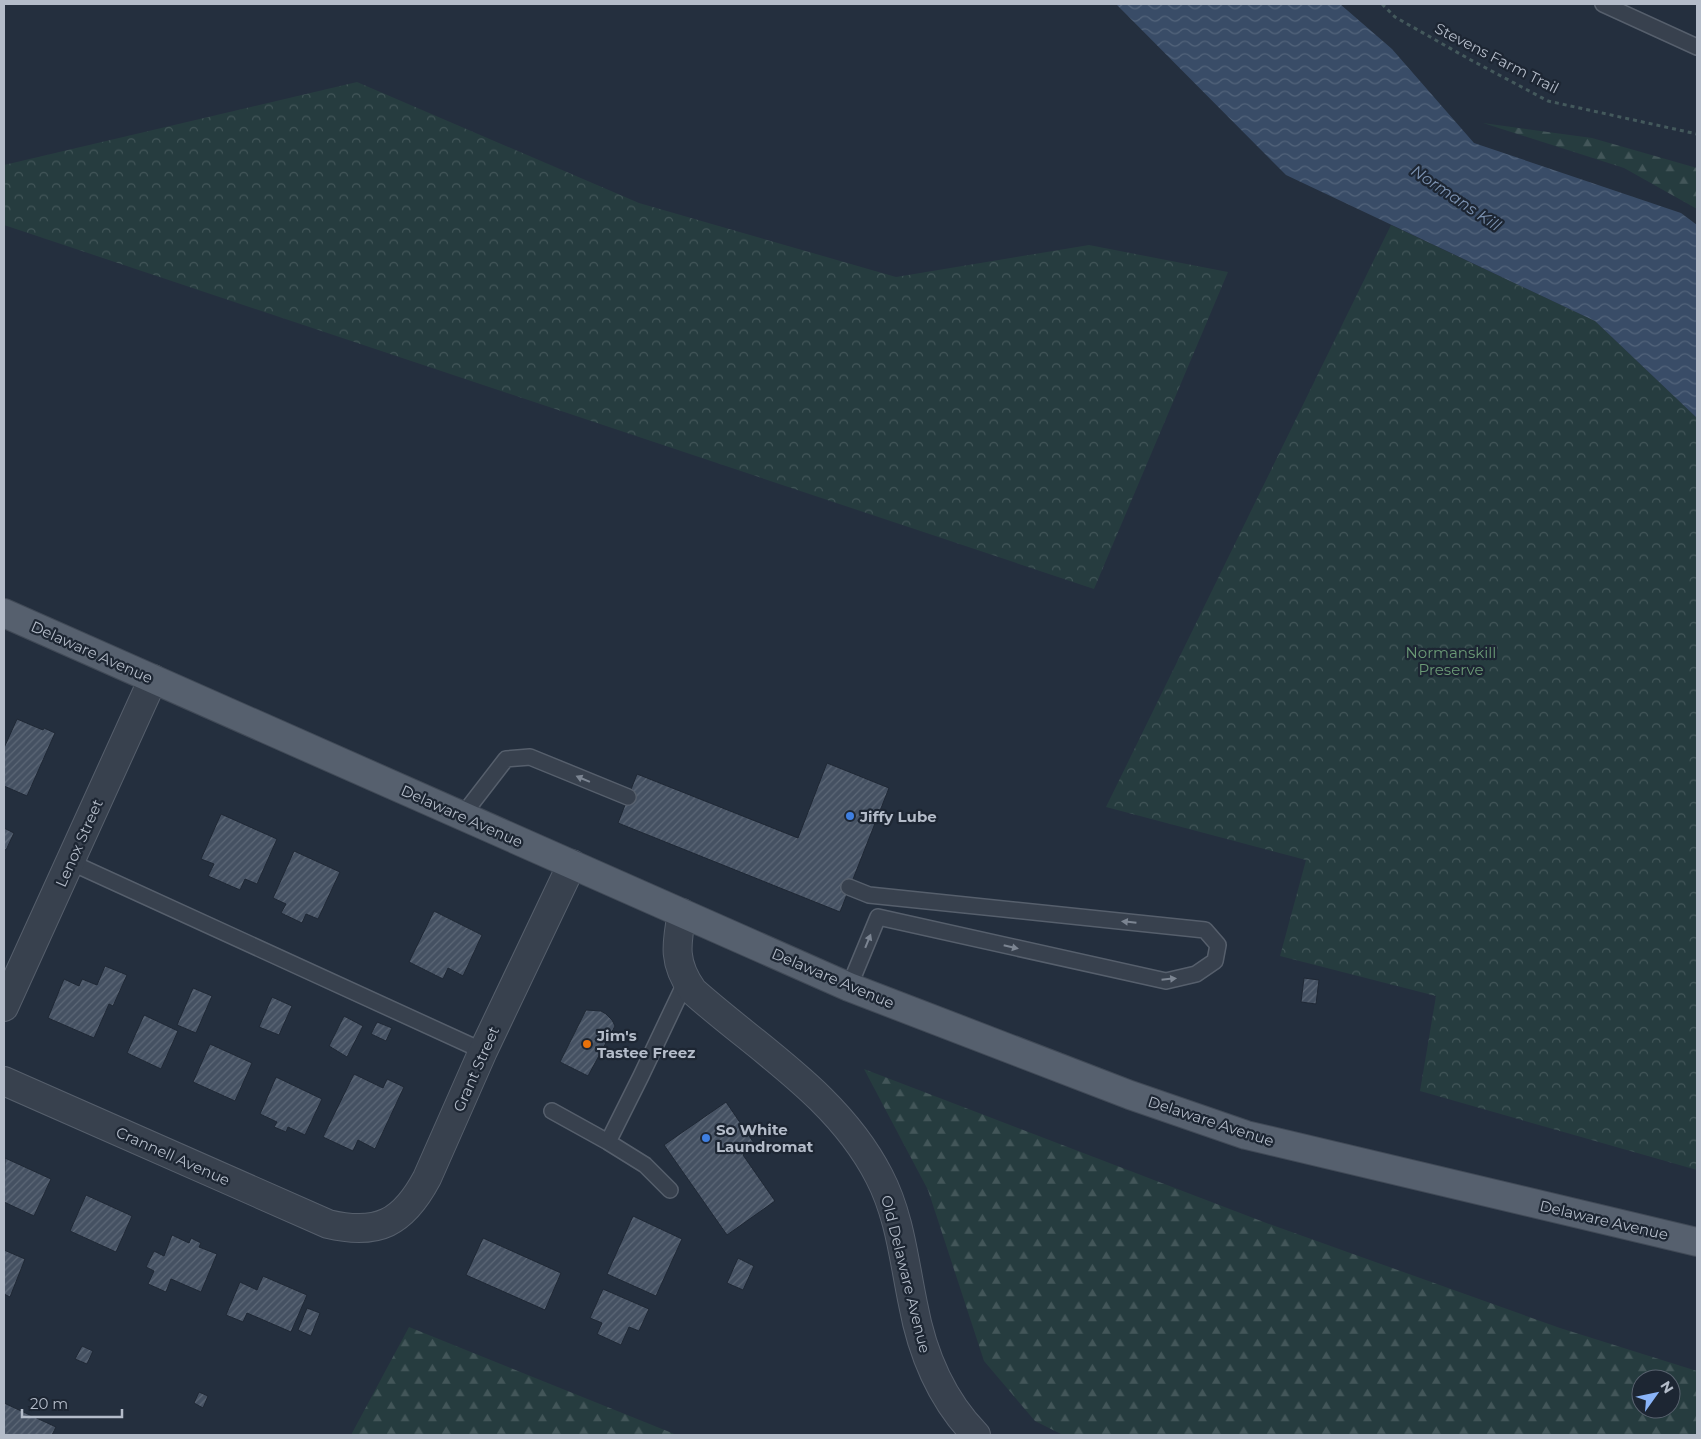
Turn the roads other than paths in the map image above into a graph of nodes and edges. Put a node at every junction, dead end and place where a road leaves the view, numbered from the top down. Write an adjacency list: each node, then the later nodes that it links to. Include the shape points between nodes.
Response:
1 (1604, 4): 2 (lane)
2 (1697, 47)
3 (4, 613): 4 (main road, Delaware Avenue)
4 (153, 679): 6 (main road, Delaware Avenue); 7 (street, Lenox Street)
5 (628, 797): 6 (lane, one-way to 6, via 530,757 506,759)
6 (462, 816): 8 (main road, Delaware Avenue)
7 (70, 862): 13 (street, Lenox Street); 14 (lane)
8 (572, 864): 10 (main road, Delaware Avenue); 14 (street, Grant Street)
9 (850, 887): 12 (lane, one-way to 9, via 878,917 1166,982 1196,974 1215,961 1218,945 1205,930 869,894)
10 (682, 913): 11 (street, Old Delaware Avenue, via 677,954); 12 (main road, Delaware Avenue)
11 (686, 981): 17 (lane); 21 (street, Old Delaware Avenue, via 702,999 790,1070 828,1106 873,1164 895,1217 913,1306 929,1361 945,1395)
12 (849, 986): 20 (main road, Delaware Avenue, via 1130,1095 1246,1135)
13 (4, 1006)
14 (483, 1052): 19 (street, Grant Street, via 414,1201 401,1214 383,1224 362,1229)
15 (4, 1081): 19 (street, Crannell Avenue)
16 (552, 1111): 17 (lane)
17 (608, 1142): 18 (lane, via 645,1165)
18 (670, 1190)
19 (342, 1228)
20 (1697, 1242)
21 (976, 1435)

